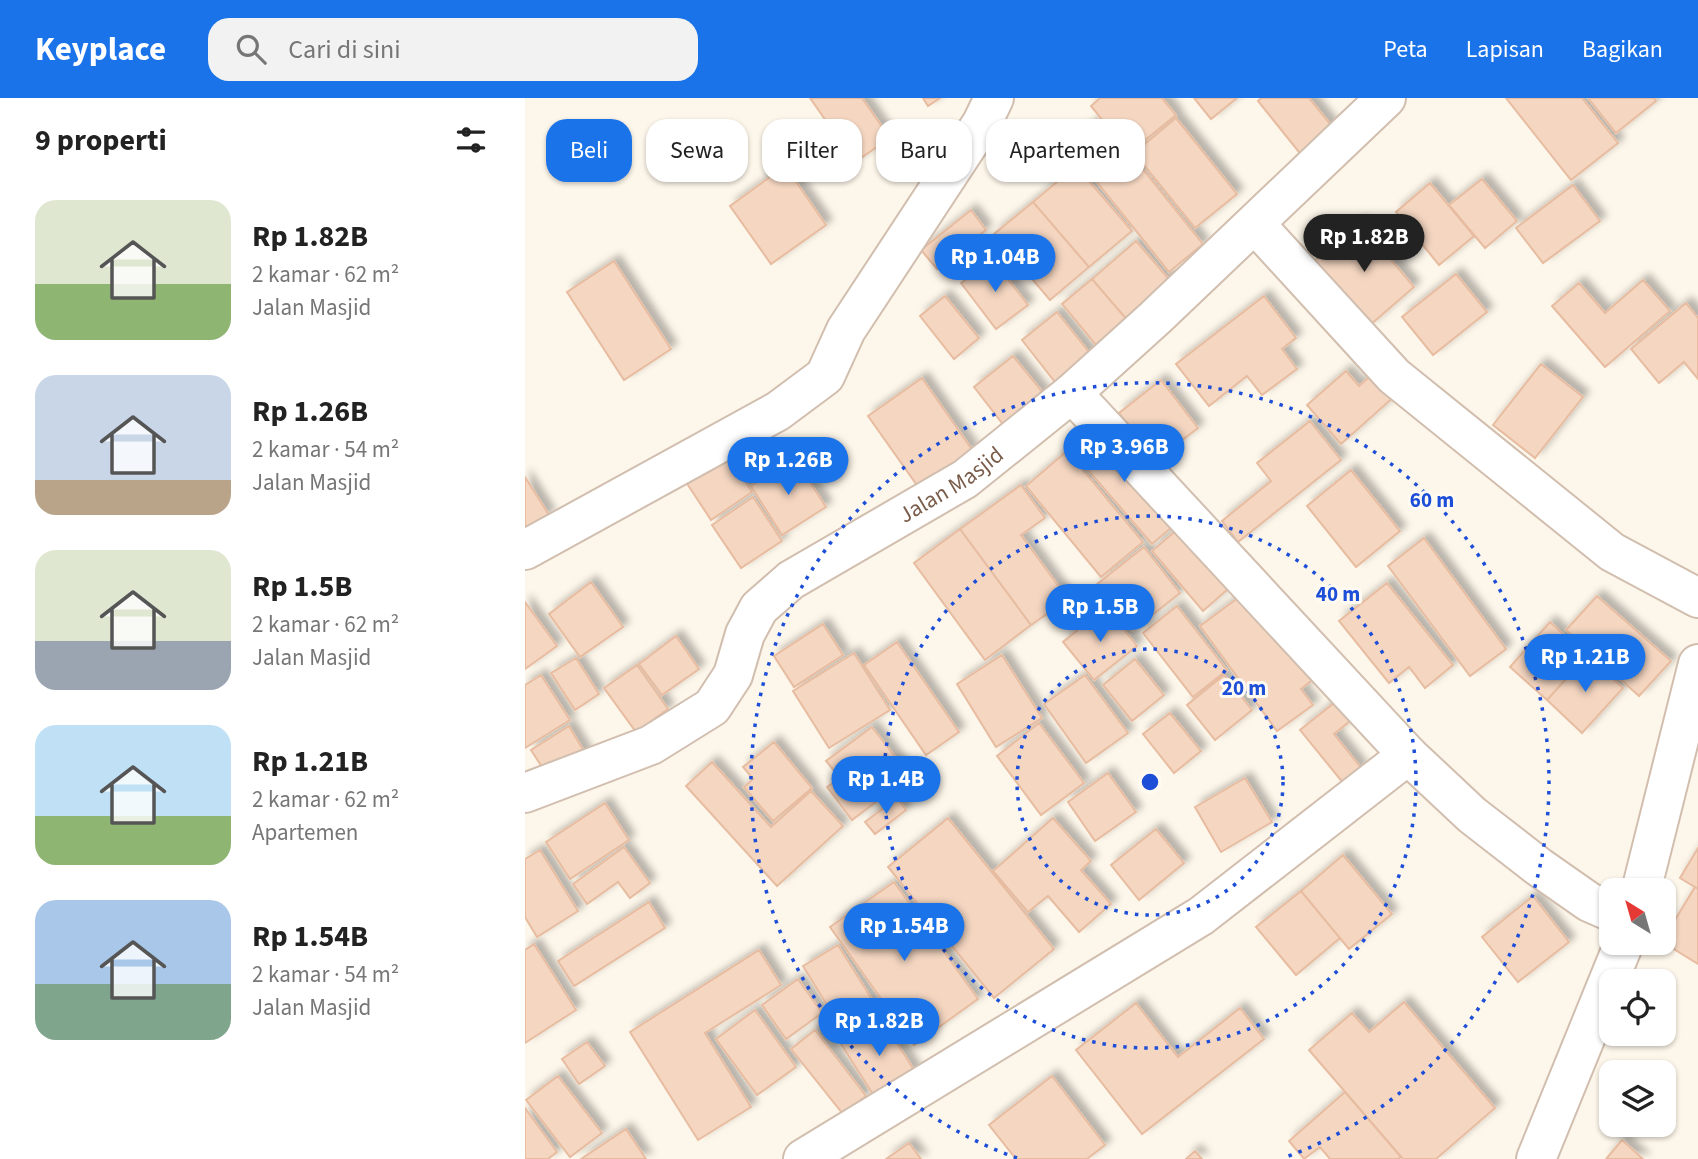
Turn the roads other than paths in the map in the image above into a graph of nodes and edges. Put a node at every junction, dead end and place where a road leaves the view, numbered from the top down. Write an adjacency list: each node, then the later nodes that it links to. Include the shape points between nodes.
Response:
1 (994, 98): 5 (street, via 846,330 825,376 778,411)
2 (1385, 98): 3 (street, Jalan Masjid)
3 (1255, 223): 4 (street, Jalan Masjid); 6 (street, via 1394,376 1612,552)
4 (1072, 393): 8 (street); 9 (street, Jalan Masjid, via 965,479 790,580 759,608 745,634 733,675 712,707 651,745)
5 (525, 550)
6 (1698, 598)
7 (1698, 664): 10 (street)
8 (1408, 755): 11 (street, via 1472,815); 13 (street, via 1201,916)
9 (525, 793)
10 (1644, 878)
11 (1599, 906)
12 (1619, 956): 14 (street)
13 (803, 1159)
14 (1536, 1159)

